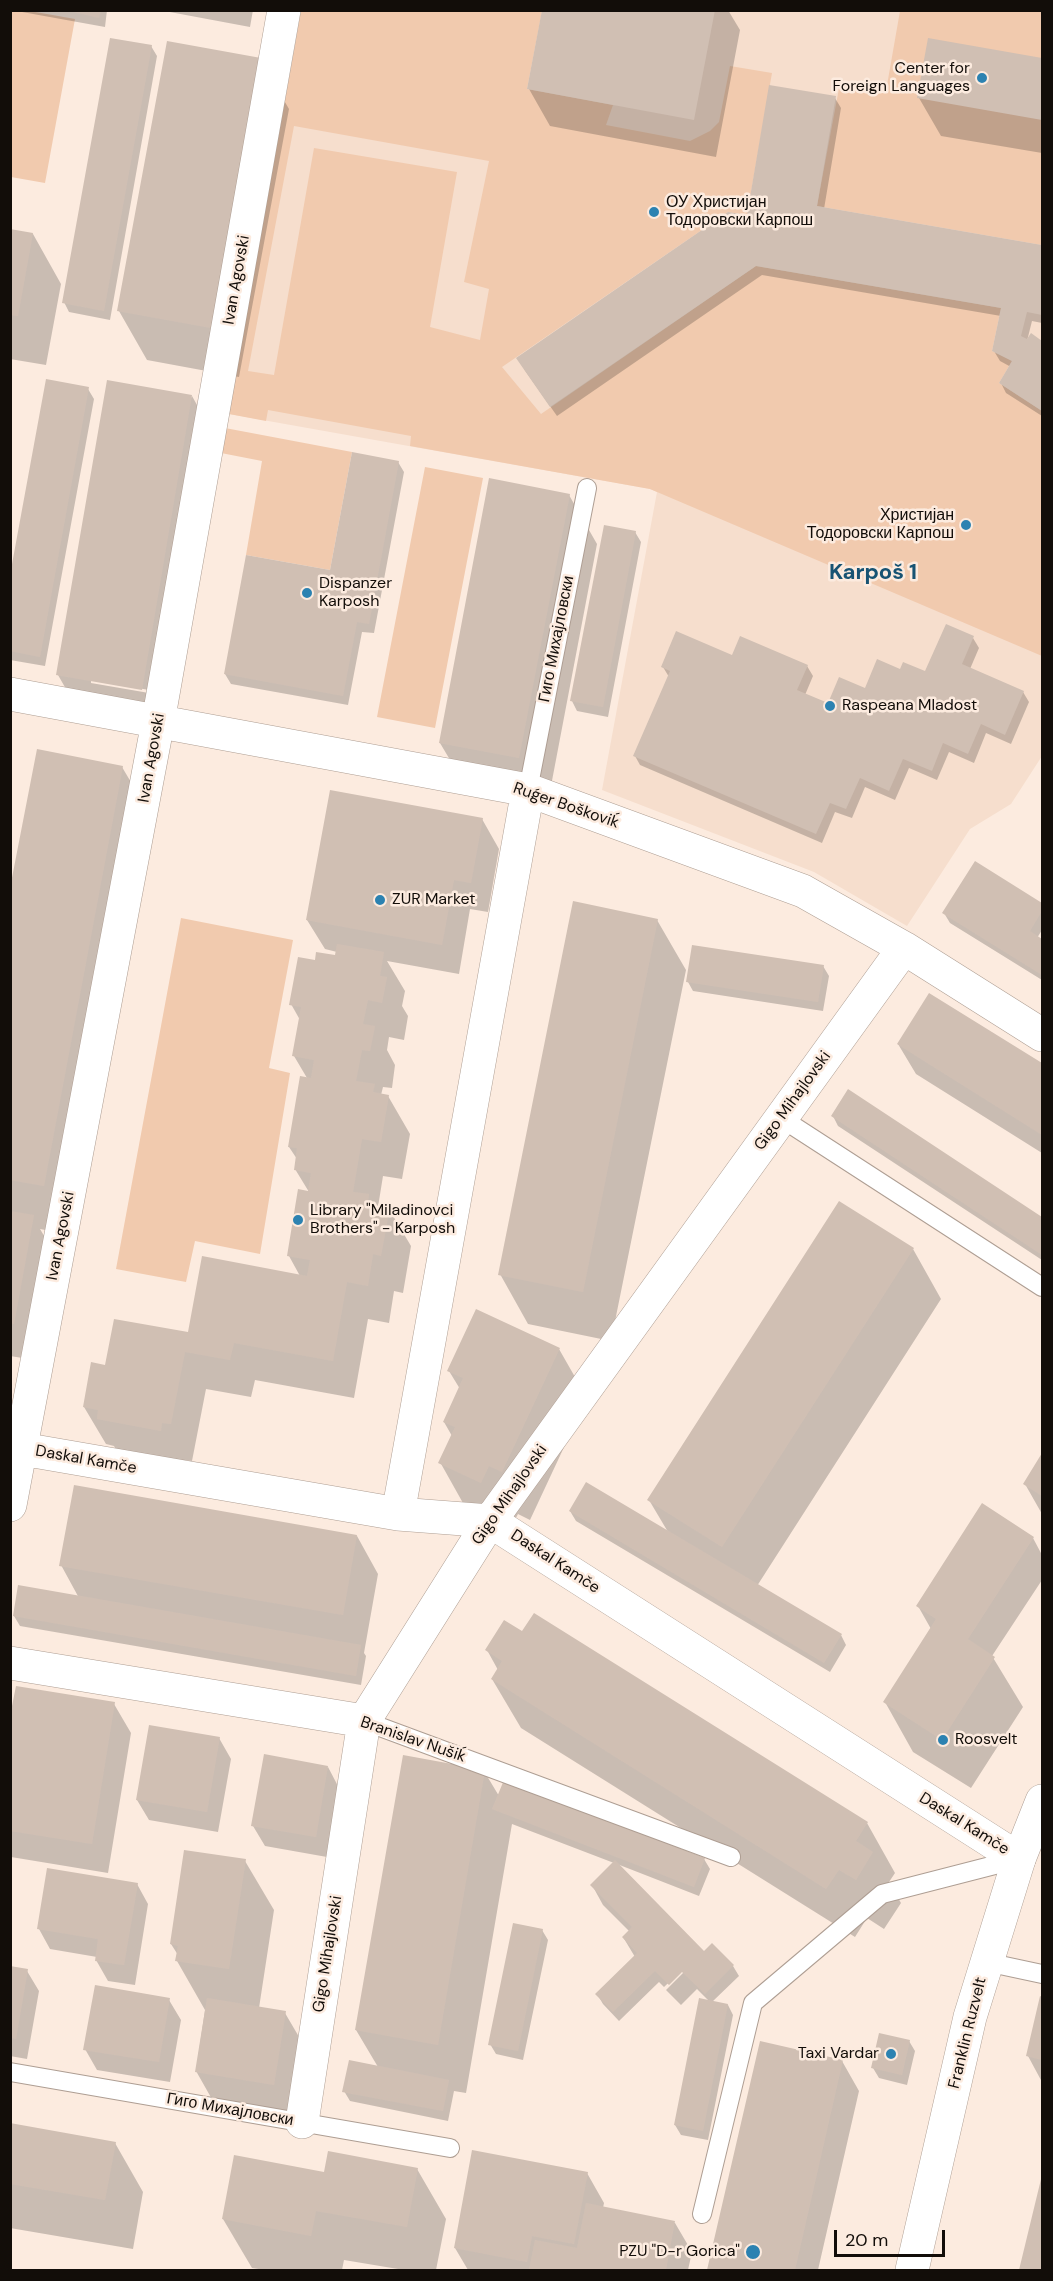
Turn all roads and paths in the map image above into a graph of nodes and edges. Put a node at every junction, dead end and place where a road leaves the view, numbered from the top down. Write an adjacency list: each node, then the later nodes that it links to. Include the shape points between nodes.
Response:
1 (284, 10): 4 (street, Ivan Agovski)
2 (587, 488): 5 (lane, Гиго Михајловски)
3 (10, 694): 4 (street, Ruǵer Boškoviḱ)
4 (158, 722): 5 (street, Ruǵer Boškoviḱ); 10 (street, Ivan Agovski)
5 (528, 790): 6 (street, Ruǵer Boškoviḱ, via 803,891); 12 (street)
6 (904, 948): 7 (street, Ruǵer Boškoviḱ); 8 (street, Gigo Mihajlovski)
7 (1042, 1035)
8 (781, 1118): 9 (lane); 13 (street, Gigo Mihajlovski)
9 (1042, 1287)
10 (21, 1449): 11 (street, Ivan Agovski); 12 (street, Daskal Kamče)
11 (10, 1505)
12 (399, 1514): 13 (street, Daskal Kamče)
13 (490, 1521): 15 (street, Gigo Mihajlovski); 18 (street, Daskal Kamče)
14 (10, 1663): 15 (street, Branislav Nušiḱ)
15 (364, 1721): 17 (lane, Branislav Nušiḱ); 22 (street, Gigo Mihajlovski)
16 (1042, 1801): 18 (street, Franklin Ruzvelt)
17 (731, 1857)
18 (1019, 1859): 19 (street, Franklin Ruzvelt); 24 (lane, via 882,1894 753,2003)
19 (986, 1962): 20 (lane); 25 (street, Franklin Ruzvelt)
20 (1042, 1974)
21 (10, 2072): 22 (lane, Гиго Михајловски)
22 (302, 2122): 23 (lane, Гиго Михајловски)
23 (450, 2148)
24 (702, 2214)
25 (912, 2271)

